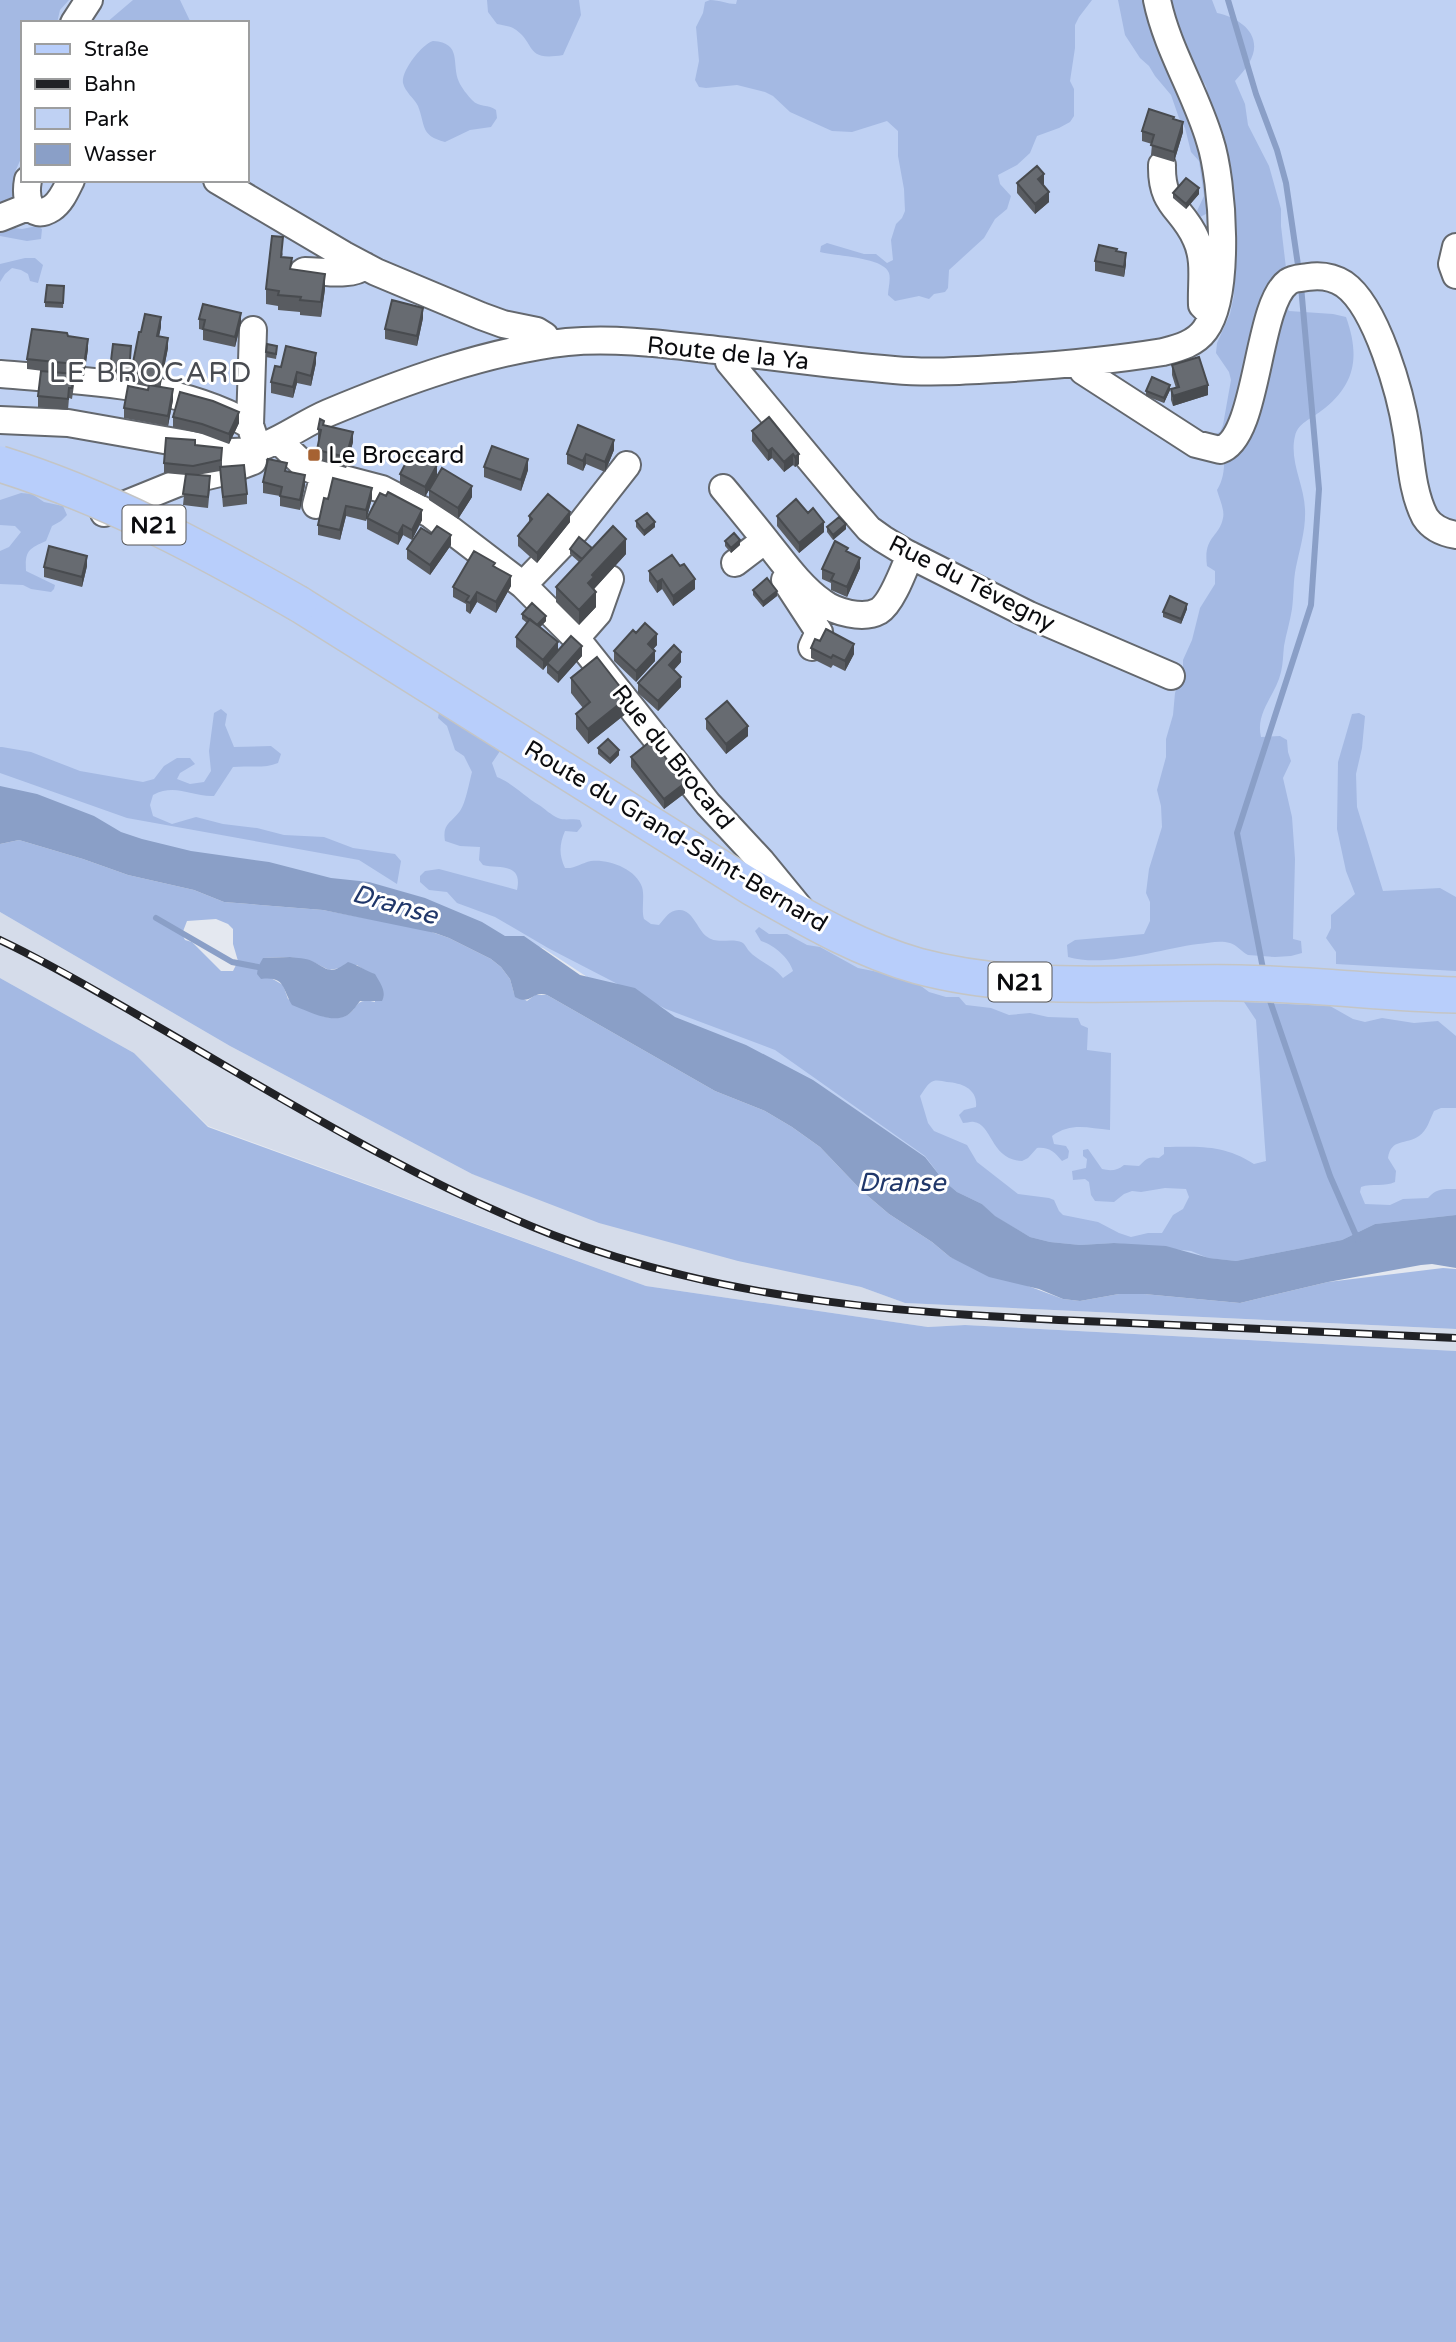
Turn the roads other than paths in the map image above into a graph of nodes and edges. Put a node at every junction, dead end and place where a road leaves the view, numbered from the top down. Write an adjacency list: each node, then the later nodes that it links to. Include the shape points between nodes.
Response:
1 (89, 0): 3 (street)
2 (1157, 0): 13 (street, via 1215,156 1222,262)
3 (75, 21)
4 (1162, 165): 13 (street, via 1165,193 1200,248 1202,305)
5 (70, 182): 7 (street, via 53,208 41,211)
6 (220, 182): 10 (street)
7 (29, 193): 8 (street)
8 (0, 218)
9 (1456, 247): 11 (street, via 1452,264)
10 (365, 266): 12 (street, via 350,272 305,271); 15 (street, via 481,316 537,331)
11 (1456, 275)
12 (300, 279)
13 (1213, 315): 17 (street, Route de la Ya, via 1192,342 1163,352)
14 (253, 330): 20 (street)
15 (549, 344): 16 (street, Route de la Ya, via 606,341); 20 (street, Route de la Ya, via 486,357)
16 (726, 351): 17 (street, Route de la Ya, via 917,372); 29 (street, Rue du Tévegny, via 729,362 856,514)
17 (1081, 363): 27 (street, via 1083,371 1196,444 1226,449 1239,430 1276,299 1284,286 1301,278 1326,277 1346,286 1370,318 1394,379 1425,516 1438,530)
18 (0, 374): 20 (street, Rue du Brocard, via 89,382 208,405)
19 (0, 420): 20 (street, via 68,423 232,452)
20 (261, 438): 23 (street, Rue du Brocard); 26 (street, Route de la Ya, via 275,452 224,472 178,483)
21 (0, 464): 37 (main road, Route du Grand-Saint-Bernard / N21, bridge, via 82,492 215,556 315,613)
22 (627, 465): 33 (street, via 576,530)
23 (324, 474): 25 (street); 33 (street, Rue du Brocard, via 382,489 430,514)
24 (723, 488): 28 (street)
25 (316, 505)
26 (100, 515)
27 (1456, 535)
28 (765, 540): 30 (street); 31 (street)
29 (910, 555): 31 (street, via 883,607 865,615 821,602); 36 (street, Rue du Tévegny, via 1028,615)
30 (735, 563)
31 (786, 566): 35 (street, via 785,581 819,632)
32 (610, 579): 34 (street, via 598,613)
33 (523, 585): 34 (street, Rue du Brocard)
34 (576, 638): 37 (street, Rue du Brocard, via 708,804)
35 (812, 647)
36 (1171, 676)
37 (810, 921): 38 (main road, Route du Grand-Saint-Bernard / N21, via 869,949 971,977 1051,983 1332,986)
38 (1456, 995)

